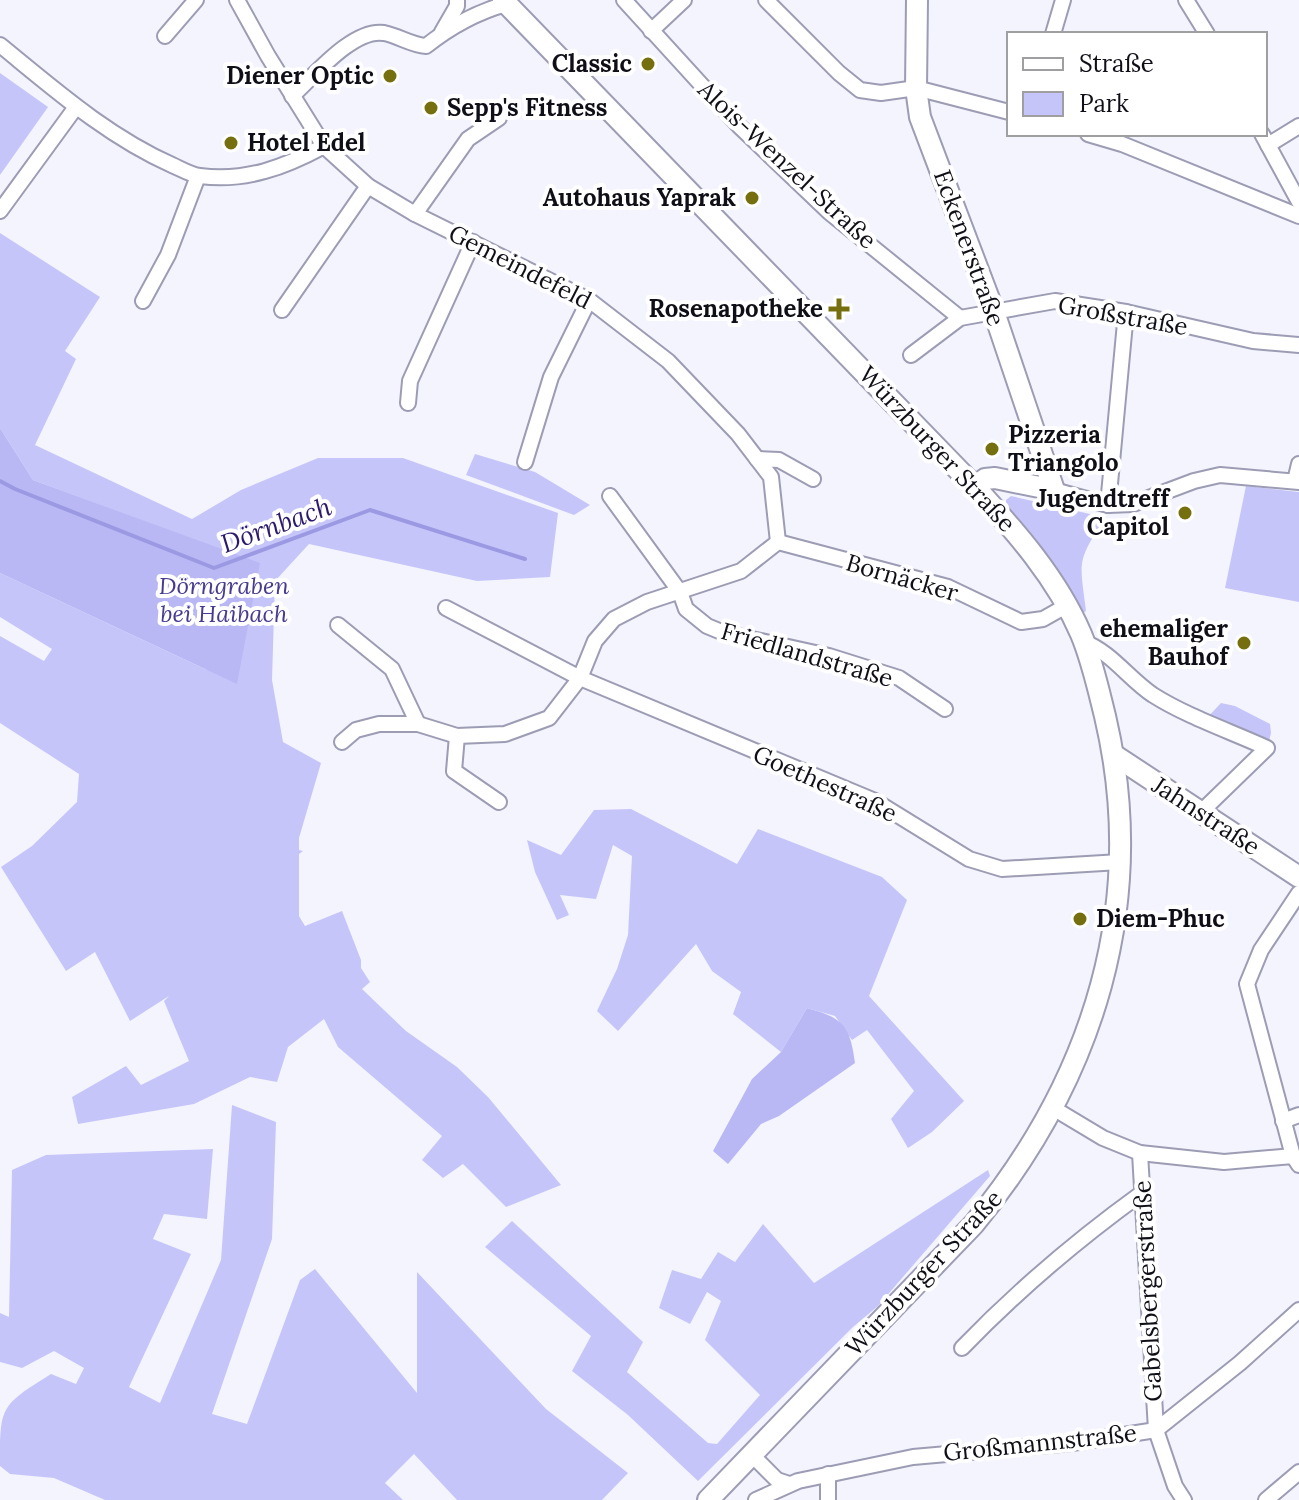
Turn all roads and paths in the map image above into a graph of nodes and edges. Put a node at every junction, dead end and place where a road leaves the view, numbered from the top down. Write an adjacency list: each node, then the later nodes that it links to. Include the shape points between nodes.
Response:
1 (196, 0): 15 (street)
2 (237, 0): 18 (street, Gemeindefeld)
3 (624, 0): 11 (street, Alois-Wenzel-Straße)
4 (684, 0): 11 (street)
5 (766, 0): 17 (street, via 860,90)
6 (917, 0): 17 (main road, Eckenerstraße)
7 (1063, 0): 12 (street)
8 (1186, 0): 13 (street)
9 (459, 2): 14 (street)
10 (504, 2): 14 (street); 47 (main road, Würzburger Straße)
11 (651, 31): 38 (street, Alois-Wenzel-Straße, via 829,212)
12 (1054, 32)
13 (1206, 32)
14 (441, 34): 18 (street, via 426,46 383,33 363,34)
15 (165, 36)
16 (0, 45): 19 (street)
17 (916, 88): 20 (street); 36 (main road, Eckenerstraße, via 920,117)
18 (292, 96): 25 (street, Gemeindefeld)
19 (76, 107): 26 (street, via 138,150); 29 (street)
20 (1007, 111)
21 (499, 118): 30 (street, via 468,139)
22 (1299, 126): 24 (street)
23 (1095, 136): 31 (street)
24 (1265, 139): 28 (street)
25 (324, 146): 26 (street, via 288,166 243,177); 27 (street, Gemeindefeld)
26 (198, 176): 34 (street, via 168,255)
27 (368, 186): 30 (street, Gemeindefeld); 35 (street)
28 (1299, 202)
29 (0, 211)
30 (415, 214): 32 (street, Gemeindefeld)
31 (1299, 216)
32 (473, 242): 33 (street, Gemeindefeld); 41 (street, via 410,381)
33 (589, 300): 42 (street, Gemeindefeld, via 668,361); 43 (street, via 551,377)
34 (143, 301)
35 (282, 310)
36 (994, 312): 37 (street, Großstraße, via 1055,301); 38 (street, Großstraße); 48 (main road, Eckenerstraße)
37 (1126, 312): 39 (street, Großstraße, via 1253,341); 50 (street)
38 (960, 318): 40 (street, Großstraße)
39 (1299, 345)
40 (911, 355)
41 (408, 403)
42 (757, 459): 45 (street, via 779,460); 51 (street, Gemeindefeld, via 771,477)
43 (525, 462)
44 (1299, 464): 46 (street)
45 (813, 479)
46 (1297, 481): 50 (street, via 1220,475 1133,504)
47 (975, 487): 48 (main road, via 995,478); 53 (main road, Würzburger Straße, via 1020,537)
48 (1054, 490): 50 (street)
49 (610, 496): 52 (street, Friedlandstraße)
50 (1108, 505)
51 (778, 542): 52 (street, via 741,571); 53 (street, Bornäcker, via 948,587 1021,622 1043,619)
52 (680, 592): 57 (street, via 614,619 595,641); 58 (street, Friedlandstraße, via 686,609 707,626 899,678)
53 (1066, 606): 56 (main road, Würzburger Straße)
54 (446, 608): 57 (street, Goethestraße)
55 (338, 625): 59 (street, via 392,669)
56 (1084, 642): 62 (main road, Würzburger Straße); 64 (street, via 1099,647 1155,696 1267,748)
57 (580, 678): 60 (street, via 549,718 505,734); 65 (street, Goethestraße, via 875,801 969,859 1002,869)
58 (945, 709)
59 (418, 724): 60 (street); 61 (street, via 379,724 356,730)
60 (457, 736): 63 (street, via 454,771)
61 (342, 742)
62 (1114, 755): 64 (main road, Jahnstraße); 65 (main road, Würzburger Straße)
63 (499, 802)
64 (1200, 813): 66 (main road, Jahnstraße)
65 (1120, 862): 68 (main road, Würzburger Straße, via 1101,989)
66 (1299, 877)
67 (1299, 893): 70 (street, via 1261,950 1247,984)
68 (1053, 1108): 71 (street); 77 (main road, Würzburger Straße, via 974,1224)
69 (1299, 1115): 70 (street)
70 (1283, 1121): 72 (street)
71 (1140, 1153): 72 (street, via 1224,1162); 73 (street, Gabelsbergerstraße)
72 (1296, 1160)
73 (1142, 1193): 75 (street, via 1007,1301); 76 (street, Gabelsbergerstraße)
74 (1299, 1310): 76 (street, Großmannstraße)
75 (962, 1348)
76 (1156, 1430): 78 (street, Großmannstraße, via 913,1457); 84 (street, Gabelsbergerstraße)
77 (752, 1455): 80 (street, via 777,1480); 81 (main road, Würzburger Straße)
78 (828, 1474): 80 (street, Großmannstraße); 83 (street)
79 (1297, 1476): 85 (street)
80 (789, 1484): 82 (street, Großmannstraße)
81 (708, 1500)
82 (756, 1500)
83 (828, 1500)
84 (1184, 1500)
85 (1266, 1500)

